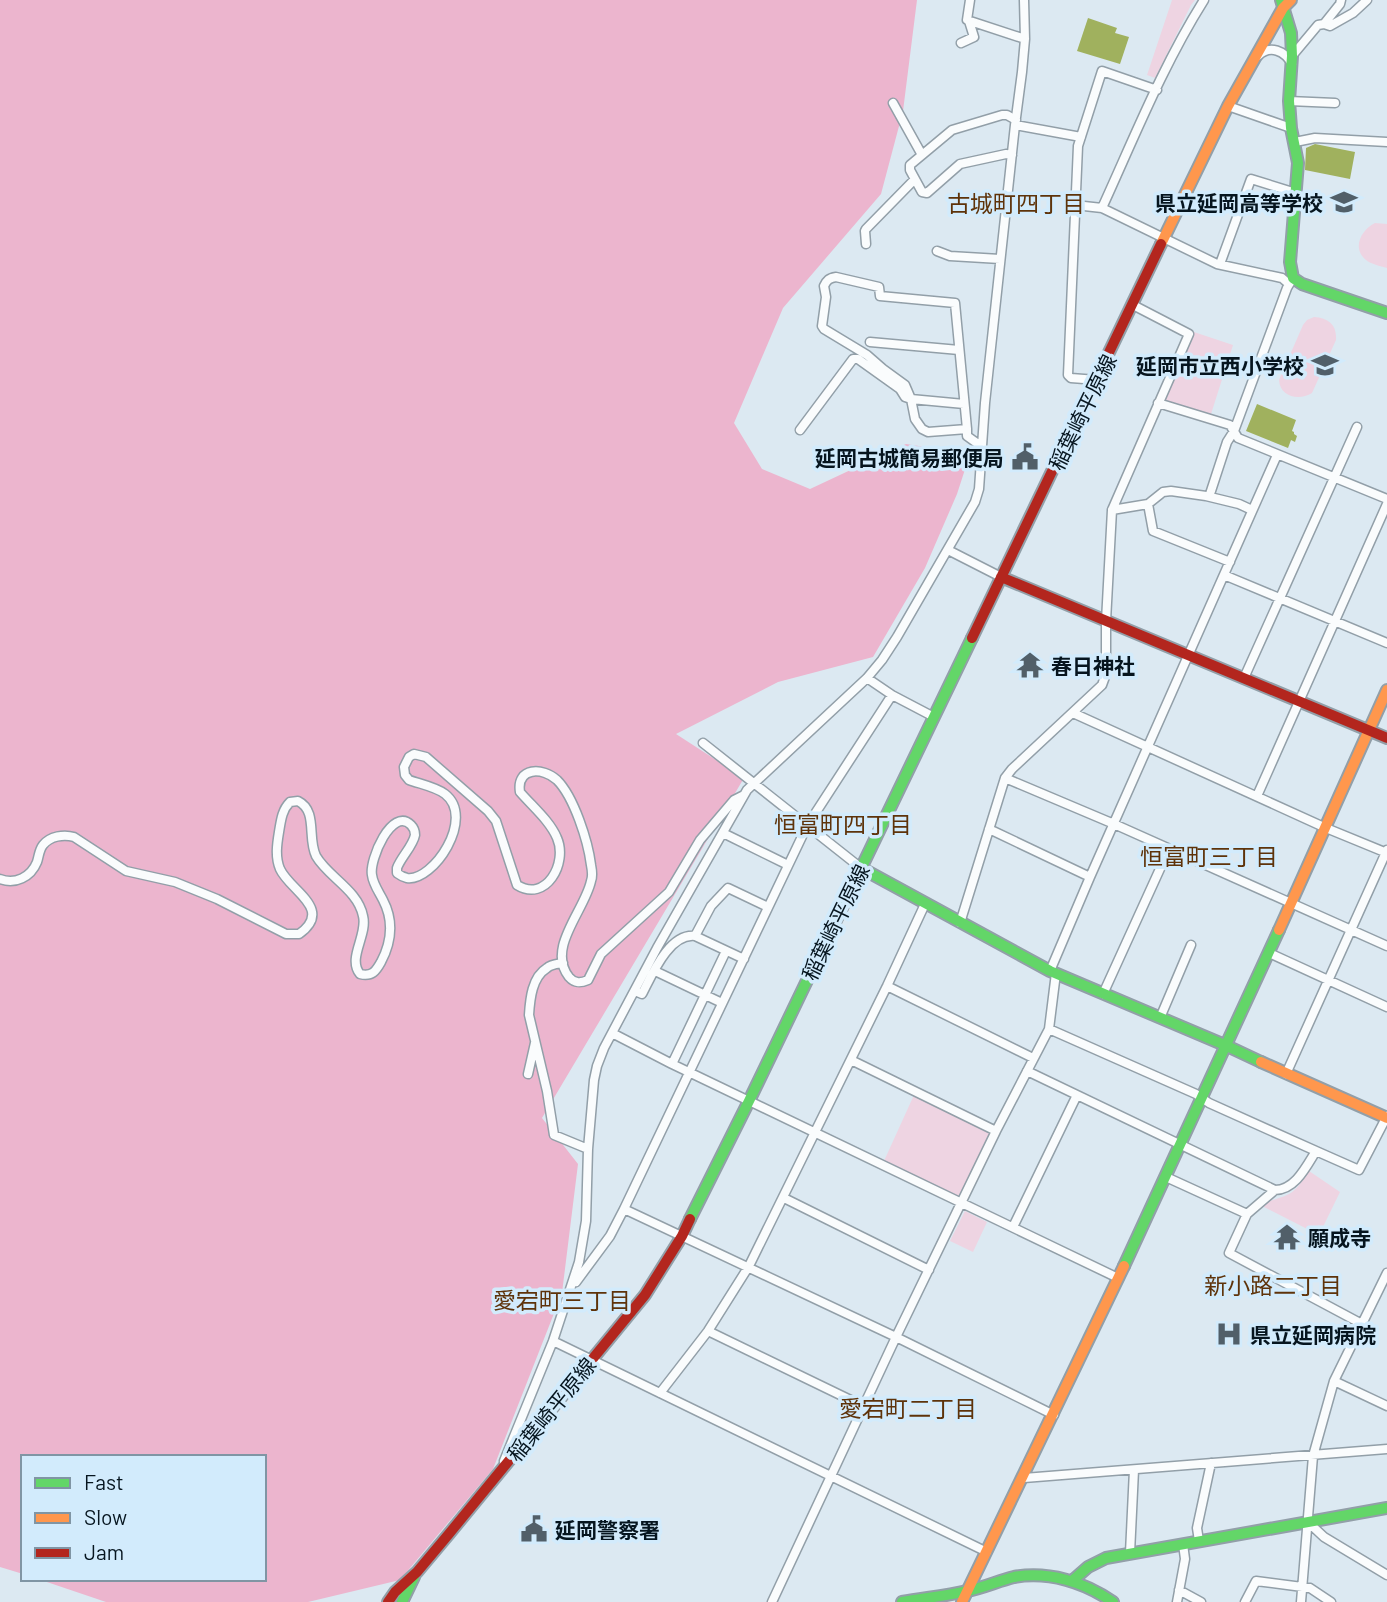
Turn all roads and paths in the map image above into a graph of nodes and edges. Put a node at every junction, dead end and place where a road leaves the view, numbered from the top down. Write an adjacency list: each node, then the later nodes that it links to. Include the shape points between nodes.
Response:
1 (970, 0): 7 (street)
2 (1024, 0): 9 (street)
3 (1204, 0): 13 (street)
4 (1341, 0): 8 (street)
5 (1367, 0): 8 (street, via 1330,26)
6 (1285, 3): 11 (street); 12 (street, 稲葉崎平原線)
7 (969, 20): 9 (street); 10 (street, via 974,37)
8 (1324, 24): 11 (street, via 1318,25)
9 (1025, 39): 18 (street)
10 (961, 43)
11 (1292, 60): 12 (street, via 1275,50 1262,52); 14 (street)
12 (1253, 62): 17 (street, 稲葉崎平原線)
13 (1157, 90): 20 (street, via 1102,71); 28 (street)
14 (1289, 101): 16 (street); 19 (street)
15 (893, 103): 23 (street)
16 (1335, 103)
17 (1228, 106): 19 (street); 29 (street, 稲葉崎平原線)
18 (1015, 122): 20 (street); 23 (street, via 1002,115 953,130); 24 (street)
19 (1291, 128): 21 (street)
20 (1081, 137): 27 (street)
21 (1295, 142): 22 (street, via 1315,138); 26 (street)
22 (1387, 142)
23 (922, 155): 25 (street, via 910,165)
24 (1012, 155): 25 (street, via 960,164 927,193); 32 (street)
25 (915, 179): 30 (street, via 866,229)
26 (1296, 193): 33 (street, via 1251,179); 34 (street)
27 (1075, 205): 28 (street); 39 (street, via 1068,375)
28 (1102, 208): 29 (street)
29 (1165, 239): 33 (street); 35 (street, 稲葉崎平原線)
30 (866, 244)
31 (937, 251): 32 (street)
32 (1000, 259): 47 (street)
33 (1220, 264): 34 (street)
34 (1291, 281): 36 (street); 46 (street)
35 (1133, 305): 39 (street, 稲葉崎平原線); 41 (street, via 1189,334)
36 (1387, 313)
37 (870, 342): 38 (street)
38 (959, 350): 40 (street, via 955,303 880,296 879,287 836,277 826,281 824,329 905,384); 42 (street)
39 (1097, 380): 58 (street, 稲葉崎平原線)
40 (911, 399): 42 (street); 44 (street, via 922,429); 45 (street, via 853,359)
41 (1158, 403): 46 (street, via 1230,425); 53 (street)
42 (964, 404): 44 (street)
43 (1357, 427): 49 (street)
44 (967, 429): 47 (street, via 967,436)
45 (800, 430)
46 (1234, 431): 48 (street, via 1238,438); 50 (street)
47 (981, 446): 55 (street, via 975,502)
48 (1277, 455): 49 (street); 54 (street)
49 (1333, 478): 51 (street); 59 (street)
50 (1206, 496): 52 (street, via 1163,492); 54 (street)
51 (1387, 502): 61 (street)
52 (1148, 504): 53 (street); 56 (street, via 1153,531)
53 (1112, 510): 60 (street)
54 (1252, 510): 56 (street)
55 (948, 550): 58 (street); 64 (street)
56 (1230, 562): 57 (street)
57 (1224, 575): 59 (street); 63 (street)
58 (1001, 577): 60 (street); 70 (street, 稲葉崎平原線)
59 (1280, 597): 61 (street); 65 (street)
60 (1106, 621): 63 (street); 69 (street, via 1106,674 1102,685)
61 (1335, 621): 62 (street); 68 (street)
62 (1387, 643)
63 (1188, 655): 65 (street); 74 (street)
64 (867, 678): 67 (street); 76 (street)
65 (1244, 678): 68 (street)
66 (1387, 691): 71 (street)
67 (892, 695): 70 (street); 80 (street)
68 (1299, 701): 71 (street); 78 (street)
69 (1073, 713): 74 (street); 75 (street)
70 (934, 717): 87 (street, 稲葉崎平原線)
71 (1369, 730): 72 (street); 82 (street)
72 (1387, 738)
73 (703, 743): 76 (street)
74 (1147, 747): 78 (street); 79 (street)
75 (1005, 778): 79 (street); 81 (street)
76 (754, 783): 77 (street); 80 (street)
77 (744, 795): 83 (street); 101 (street, via 734,800 700,840 669,892 601,954 589,980 572,981)
78 (1257, 796): 82 (street)
79 (1114, 824): 84 (street); 88 (street)
80 (807, 826): 86 (street); 87 (street)
81 (989, 828): 88 (street); 93 (street)
82 (1326, 828): 85 (street); 91 (street)
83 (723, 833): 86 (street); 106 (street)
84 (1169, 849): 91 (street); 107 (street)
85 (1387, 851): 94 (street)
86 (788, 865): 92 (street)
87 (861, 868): 90 (street); 125 (street, 稲葉崎平原線)
88 (1090, 877): 103 (street)
89 (0, 879): 101 (street, via 28,876 43,846 67,835 125,871 176,882 286,934 299,934 309,925 311,909 279,868 276,847 282,814 290,802 298,801 310,817 316,856 363,913 355,960 360,974 370,975 390,940 389,915 371,874 373,857 386,834 401,821 412,825 414,838 397,868 400,876 410,878 426,871 442,855 456,825 454,807 443,793 405,775 409,757 420,755 432,761 488,811 496,821 517,885 531,891 550,881 559,861 559,842 552,828 520,792 521,779 535,771 558,781 567,796 584,831 592,866 587,893 565,937)
90 (925, 904): 93 (street); 105 (street)
91 (1292, 904): 94 (street); 99 (street)
92 (768, 907): 95 (street, via 728,888 711,906); 100 (street)
93 (960, 923): 103 (street)
94 (1351, 931): 97 (street); 104 (street)
95 (695, 936): 98 (street); 102 (street, via 684,937 668,948)
96 (1191, 945): 111 (street)
97 (1387, 946)
98 (726, 951): 100 (street); 108 (street)
99 (1269, 953): 104 (street); 115 (street)
100 (744, 959): 109 (street)
101 (563, 963): 114 (street, via 545,968 532,989 529,1015)
102 (655, 971): 106 (street, via 642,994); 108 (street)
103 (1053, 972): 107 (street); 112 (street)
104 (1328, 982): 110 (street); 122 (street)
105 (887, 986): 116 (street); 117 (street)
106 (635, 990): 113 (street)
107 (1103, 994): 111 (street)
108 (705, 995): 109 (street); 118 (street)
109 (722, 1003): 120 (street)
110 (1387, 1007)
111 (1160, 1018): 115 (street)
112 (1049, 1029): 116 (street); 124 (street)
113 (612, 1033): 118 (street); 130 (street, via 597,1066)
114 (535, 1040): 121 (street); 130 (street, via 555,1135)
115 (1227, 1046): 122 (street); 124 (street)
116 (1033, 1058): 119 (street)
117 (851, 1060): 127 (street); 128 (street)
118 (672, 1065): 120 (street)
119 (1027, 1071): 123 (street); 127 (street)
120 (690, 1073): 125 (street); 136 (street)
121 (528, 1074)
122 (1286, 1074): 126 (street)
123 (1077, 1095): 129 (street); 138 (street)
124 (1203, 1099): 129 (street); 131 (street)
125 (749, 1101): 128 (street); 139 (street, 稲葉崎平原線)
126 (1387, 1117): 131 (street, via 1359,1170)
127 (996, 1131): 135 (street)
128 (815, 1133): 134 (street); 135 (street)
129 (1181, 1144): 132 (street); 133 (street)
130 (588, 1149): 144 (street, via 586,1221)
131 (1316, 1151): 133 (street, via 1297,1180)
132 (1166, 1177): 137 (street); 143 (street)
133 (1275, 1190): 137 (street)
134 (784, 1198): 140 (street); 141 (street)
135 (962, 1204): 138 (street); 141 (street)
136 (624, 1209): 139 (street); 144 (street)
137 (1247, 1214): 145 (street, via 1229,1253)
138 (1013, 1227): 143 (street)
139 (682, 1236): 140 (street); 149 (street, 稲葉崎平原線, via 645,1295)
140 (749, 1266): 146 (street); 147 (street)
141 (929, 1270): 147 (street)
142 (1387, 1273): 145 (street)
143 (1118, 1279): 154 (street)
144 (572, 1289): 148 (street)
145 (1362, 1324): 150 (street)
146 (708, 1331): 151 (street); 152 (street)
147 (896, 1337): 152 (street); 154 (street)
148 (553, 1341): 149 (street); 159 (street)
149 (591, 1360): 151 (street); 159 (street, 稲葉崎平原線)
150 (1334, 1381): 153 (street); 156 (street)
151 (660, 1393): 160 (street)
152 (863, 1406): 160 (street)
153 (1387, 1406)
154 (1054, 1415): 161 (street)
155 (1387, 1449): 156 (street)
156 (1312, 1456): 157 (street); 163 (street)
157 (1211, 1463): 158 (street); 164 (street, via 1197,1528)
158 (1134, 1470): 161 (street); 167 (street)
159 (500, 1471): 168 (street, 稲葉崎平原線)
160 (830, 1476): 166 (street); 176 (street)
161 (1024, 1478): 166 (street)
162 (1387, 1508): 163 (street)
163 (1308, 1522): 164 (street); 169 (street, via 1324,1537); 171 (street)
164 (1199, 1541): 165 (street)
165 (1182, 1544): 167 (street); 172 (street, via 1185,1559)
166 (987, 1552): 173 (street)
167 (1130, 1553): 170 (street, via 1093,1562)
168 (417, 1572): 174 (street, 稲葉崎平原線); 175 (street)
169 (1387, 1575)
170 (1072, 1581): 173 (street, via 1024,1576); 179 (street)
171 (1306, 1588): 182 (street, via 1256,1581); 183 (street); 184 (street)
172 (1179, 1590): 180 (street); 181 (street)
173 (968, 1591): 177 (street); 178 (street)
174 (388, 1602)
175 (402, 1602)
176 (772, 1602)
177 (902, 1602)
178 (962, 1602)
179 (1112, 1602)
180 (1177, 1602)
181 (1201, 1602)
182 (1245, 1602)
183 (1301, 1602)
184 (1331, 1602)

